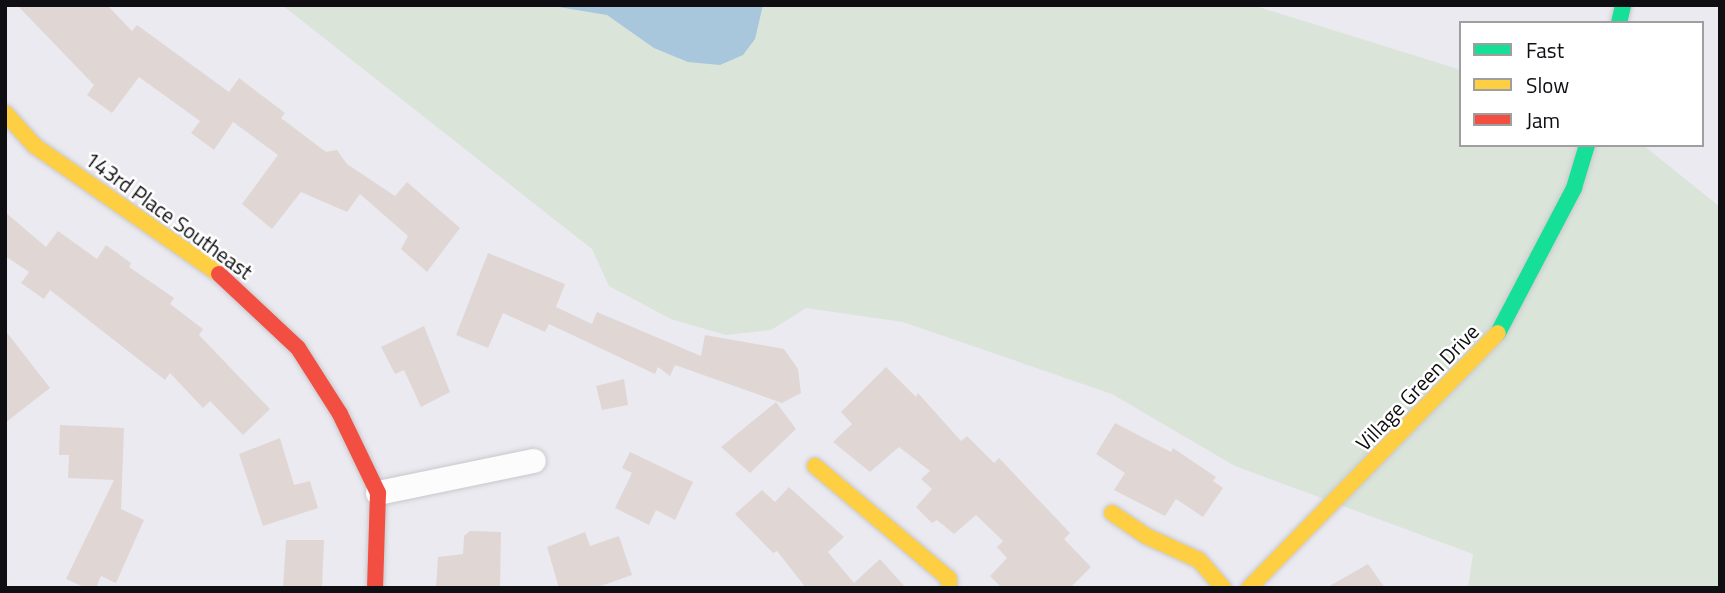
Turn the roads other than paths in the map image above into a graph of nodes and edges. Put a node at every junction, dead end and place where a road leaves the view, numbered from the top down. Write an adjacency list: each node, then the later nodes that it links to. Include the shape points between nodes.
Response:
1 (5, 113): 5 (street, 143rd Place Southeast, via 36,146 184,246 249,299 298,348 340,414)
2 (1586, 147): 10 (street, Village Green Drive, via 1574,188 1499,332)
3 (534, 461): 5 (street)
4 (815, 467): 8 (street, via 949,579)
5 (378, 493): 7 (street, 143rd Place Southeast)
6 (1112, 513): 9 (street, via 1146,536 1199,560)
7 (375, 588)
8 (949, 588)
9 (1223, 588)
10 (1249, 588)

